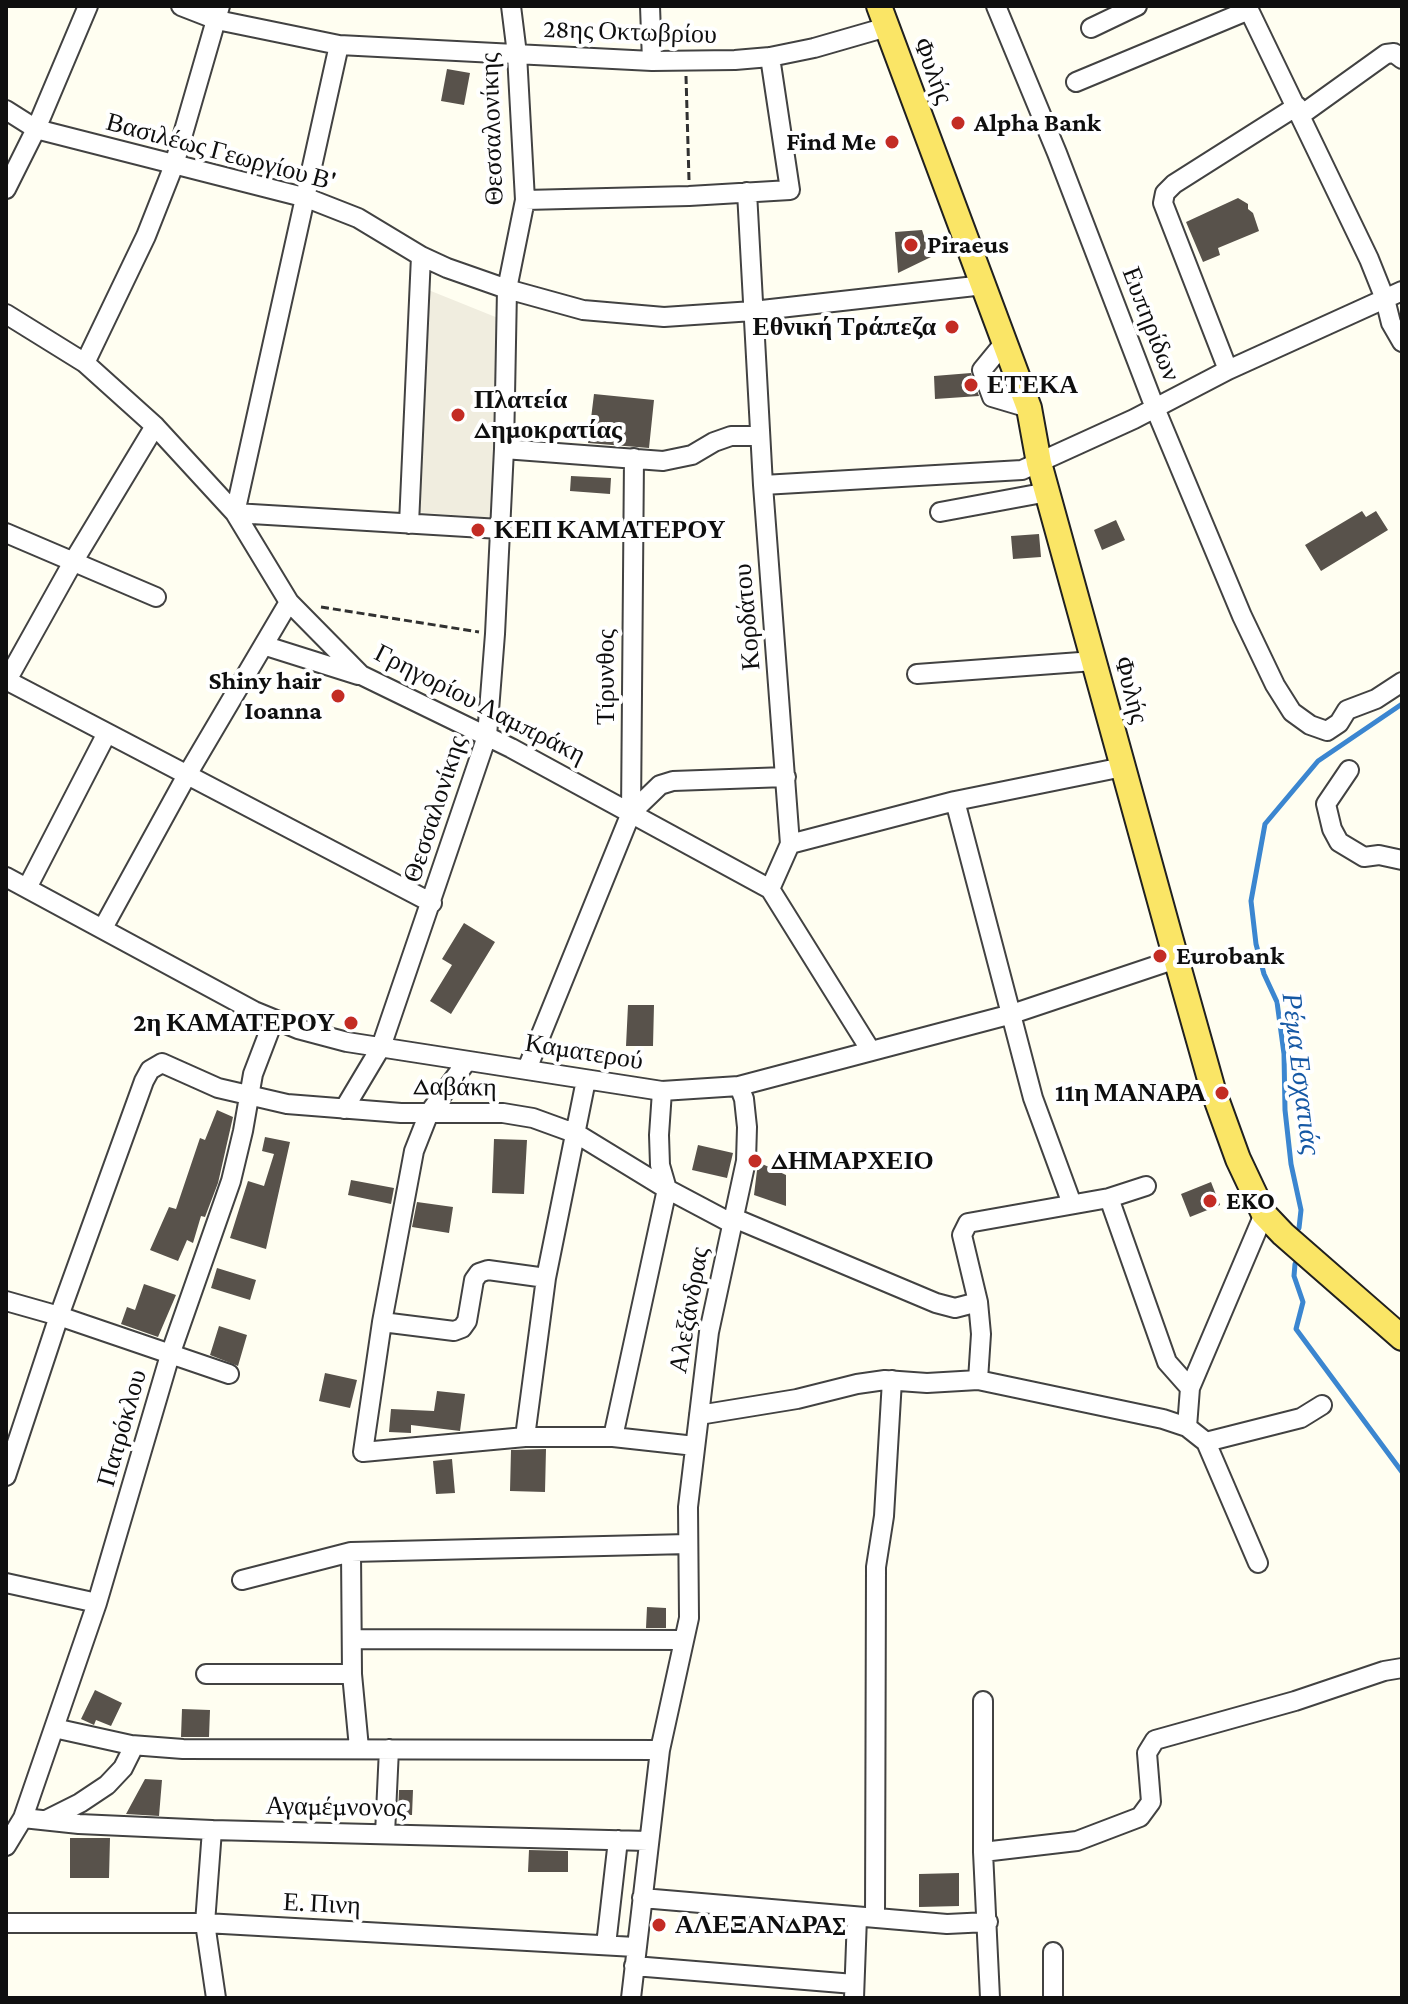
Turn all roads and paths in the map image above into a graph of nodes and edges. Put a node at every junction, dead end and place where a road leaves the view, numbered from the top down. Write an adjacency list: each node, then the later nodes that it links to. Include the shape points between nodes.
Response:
1 (88, 6): 20 (street)
2 (181, 6): 8 (street, 28ης Οκτωβρίου)
3 (511, 6): 12 (street, Θεσσαλονίκης)
4 (650, 6): 15 (street)
5 (996, 6): 36 (street, Ευπηρίδων)
6 (1137, 6): 10 (street)
7 (1248, 8): 17 (street); 19 (street)
8 (218, 13): 11 (street, 28ης Οκτωβρίου); 21 (street)
9 (883, 17): 13 (street, 28ης Οκτωβρίου, via 814,48); 28 (main road, Φυλής)
10 (1091, 28)
11 (339, 45): 12 (street, 28ης Οκτωβρίου); 25 (street)
12 (517, 54): 15 (street, 28ης Οκτωβρίου); 26 (street, Θεσσαλονίκης)
13 (770, 57): 16 (street, 28ης Οκτωβρίου); 23 (street, via 790,190)
14 (1402, 59): 19 (street, via 1386,54)
15 (652, 61): 16 (street, 28ης Οκτωβρίου)
16 (686, 62): 24 (path)
17 (1076, 82)
18 (6, 110): 20 (street, Βασιλέως Γεωργίου Β')
19 (1299, 110): 30 (street, via 1369,259); 35 (street, via 1165,193 1163,203)
20 (36, 129): 21 (street, Βασιλέως Γεωργίου Β'); 22 (street)
21 (174, 165): 25 (street, Βασιλέως Γεωργίου Β'); 34 (street)
22 (6, 189)
23 (747, 192): 24 (street); 31 (street, Κορδάτου)
24 (689, 196): 26 (street)
25 (307, 198): 27 (street, Βασιλέως Γεωργίου Β', via 358,218); 45 (street)
26 (525, 200): 29 (street, Θεσσαλονίκης)
27 (421, 256): 29 (street, Βασιλέως Γεωργίου Β'); 46 (street)
28 (984, 285): 31 (street, Βασιλέως Γεωργίου Β'); 41 (main road, Φυλής, via 1029,408)
29 (507, 289): 31 (street, Βασιλέως Γεωργίου Β', via 583,310 664,317); 39 (street, Θεσσαλονίκης)
30 (1393, 295): 33 (street, via 1391,323); 35 (street, Ευπηρίδων)
31 (753, 311): 38 (street, Κορδάτου)
32 (6, 314): 34 (street, Γρηγορίου Λαμπράκη)
33 (1402, 342)
34 (85, 363): 37 (street, Γρηγορίου Λαμπράκη)
35 (1228, 370): 36 (street, Ευπηρίδων)
36 (1155, 408): 41 (street); 58 (street, via 1242,616 1292,712 1327,731 1347,710)
37 (155, 426): 45 (street, Γρηγορίου Λαμπράκη); 49 (street)
38 (760, 436): 40 (street, via 731,436 682,458); 42 (street, Κορδάτου)
39 (504, 449): 40 (street); 47 (street, Θεσσαλονίκης)
40 (634, 458): 66 (street, Τίρυνθος)
41 (1039, 463): 42 (street, via 1022,470); 43 (main road, Φυλής)
42 (763, 485): 64 (street, Κορδάτου)
43 (1048, 492): 44 (street); 54 (main road, Φυλής)
44 (940, 512)
45 (235, 513): 46 (street); 51 (street, Γρηγορίου Λαμπράκη)
46 (409, 524): 47 (street)
47 (500, 529): 52 (street, Θεσσαλονίκης)
48 (6, 533): 49 (street)
49 (73, 562): 50 (street); 57 (street)
50 (156, 597)
51 (289, 602): 52 (path); 53 (street); 56 (street, Γρηγορίου Λαμπράκη)
52 (495, 634): 60 (street, Θεσσαλονίκης)
53 (266, 646): 56 (street); 63 (street)
54 (1094, 661): 55 (street); 61 (main road, Φυλής)
55 (917, 674)
56 (361, 675): 60 (street, Γρηγορίου Λαμπράκη)
57 (6, 681): 59 (street)
58 (1402, 682)
59 (107, 733): 63 (street); 70 (street)
60 (487, 736): 66 (street, Γρηγορίου Λαμπράκη); 72 (street, Θεσσαλονίκης)
61 (1123, 767): 65 (street); 74 (main road, Φυλής)
62 (1349, 770): 68 (street, via 1326,804 1339,842 1364,857)
63 (187, 775): 72 (street); 73 (street)
64 (786, 777): 66 (street, via 673,781 660,785); 67 (street, Κορδάτου)
65 (955, 801): 67 (street); 75 (street)
66 (631, 813): 71 (street, Γρηγορίου Λαμπράκη); 80 (street, Τίρυνθος)
67 (790, 844): 71 (street, Κορδάτου)
68 (1402, 860)
69 (6, 877): 70 (street, Καματερού)
70 (27, 888): 73 (street, Καματερού)
71 (770, 889): 78 (street, Γρηγορίου Λαμπράκη)
72 (432, 903): 77 (street, Θεσσαλονίκης)
73 (103, 928): 76 (street, Καματερού)
74 (1176, 959): 75 (street, Καματερού); 92 (main road, Φυλής, via 1223,1118)
75 (1012, 1014): 78 (street, Καματερού); 91 (street, via 1033,1098)
76 (274, 1019): 77 (street, Καματερού); 84 (street, Πατρόκλου)
77 (381, 1047): 79 (street, Καματερού); 85 (street, Θεσσαλονίκης)
78 (871, 1051): 82 (street, Καματερού)
79 (467, 1061): 80 (street, Καματερού); 86 (street)
80 (527, 1069): 81 (street, Καματερού)
81 (586, 1080): 83 (street, Καματερού); 87 (street)
82 (739, 1086): 83 (street, Καματερού); 93 (street, Αλεξάνδρας, via 747,1127 746,1161)
83 (662, 1091): 89 (street, via 660,1165)
84 (248, 1096): 85 (street, Δαβάκη); 97 (street, Δαβάκη, via 168,1065 150,1070); 100 (street, Πατρόκλου, via 231,1181)
85 (344, 1109): 86 (street, Δαβάκη)
86 (429, 1113): 87 (street, Δαβάκη, via 521,1115); 98 (street, via 414,1151)
87 (577, 1134): 89 (street, Δαβάκη); 94 (street)
88 (1146, 1186): 90 (street)
89 (667, 1189): 93 (street, Δαβάκη); 109 (street)
90 (1109, 1198): 91 (street); 104 (street, via 1167,1362)
91 (1072, 1204): 96 (street, via 968,1223 962,1235)
92 (1264, 1214): 99 (main road, Φυλής); 104 (street)
93 (734, 1221): 96 (street, Δαβάκη, via 936,1303 955,1308); 106 (street, Αλεξάνδρας, via 714,1299)
94 (546, 1278): 98 (street, via 479,1273 467,1321 454,1331); 108 (street)
95 (6, 1301): 97 (street)
96 (978, 1302): 103 (street)
97 (59, 1316): 100 (street); 112 (street)
98 (382, 1322): 108 (street, via 363,1452)
99 (1402, 1338)
100 (170, 1355): 101 (street); 118 (street, Πατρόκλου)
101 (229, 1374)
102 (892, 1380): 103 (street); 106 (street); 139 (street, via 876,1567)
103 (978, 1380): 107 (street)
104 (1190, 1388): 107 (street)
105 (1322, 1405): 110 (street, via 1301,1418)
106 (699, 1415): 111 (street, Αλεξάνδρας)
107 (1187, 1427): 110 (street)
108 (525, 1437): 109 (street)
109 (613, 1437): 111 (street)
110 (1206, 1442): 115 (street)
111 (695, 1446): 113 (street, Αλεξάνδρας)
112 (6, 1476)
113 (688, 1544): 114 (street); 120 (street, Αλεξάνδρας)
114 (351, 1552): 116 (street); 119 (street)
115 (1258, 1563)
116 (242, 1580)
117 (6, 1583): 118 (street)
118 (97, 1603): 125 (street, Πατρόκλου)
119 (352, 1639): 120 (street); 123 (street)
120 (684, 1640): 129 (street, Αλεξάνδρας)
121 (1402, 1668): 137 (street, via 1155,1740 1147,1753 1151,1802 1140,1817 1077,1841)
122 (206, 1674): 123 (street)
123 (352, 1674): 127 (street)
124 (983, 1701): 137 (street)
125 (54, 1728): 126 (street); 130 (street, Πατρόκλου)
126 (131, 1745): 127 (street); 131 (street, via 123,1768 107,1785)
127 (359, 1748): 128 (street)
128 (389, 1749): 129 (street); 133 (street)
129 (660, 1750): 135 (street, Αλεξάνδρας)
130 (23, 1818): 131 (street, Αγαμέμνονος); 136 (street, Πατρόκλου)
131 (46, 1820): 132 (street, Αγαμέμνονος)
132 (212, 1830): 133 (street, Αγαμέμνονος); 142 (street)
133 (385, 1834): 134 (street, Αγαμέμνονος)
134 (618, 1840): 135 (street, Αγαμέμνονος); 143 (street)
135 (648, 1841): 138 (street, Αλεξάνδρας)
136 (6, 1846)
137 (983, 1852): 140 (street)
138 (642, 1898): 139 (street); 144 (street, Αλεξάνδρας)
139 (866, 1918): 140 (street); 147 (street)
140 (988, 1922): 150 (street)
141 (6, 1923): 142 (street, Ε. Πινη)
142 (205, 1923): 143 (street, Ε. Πινη); 148 (street)
143 (606, 1945): 144 (street, Ε. Πινη)
144 (635, 1947): 146 (street, Αλεξάνδρας)
145 (1053, 1952): 151 (street)
146 (634, 1966): 147 (street); 149 (street, Αλεξάνδρας)
147 (854, 1991)
148 (216, 1998)
149 (631, 1998)
150 (990, 1998)
151 (1053, 1998)

